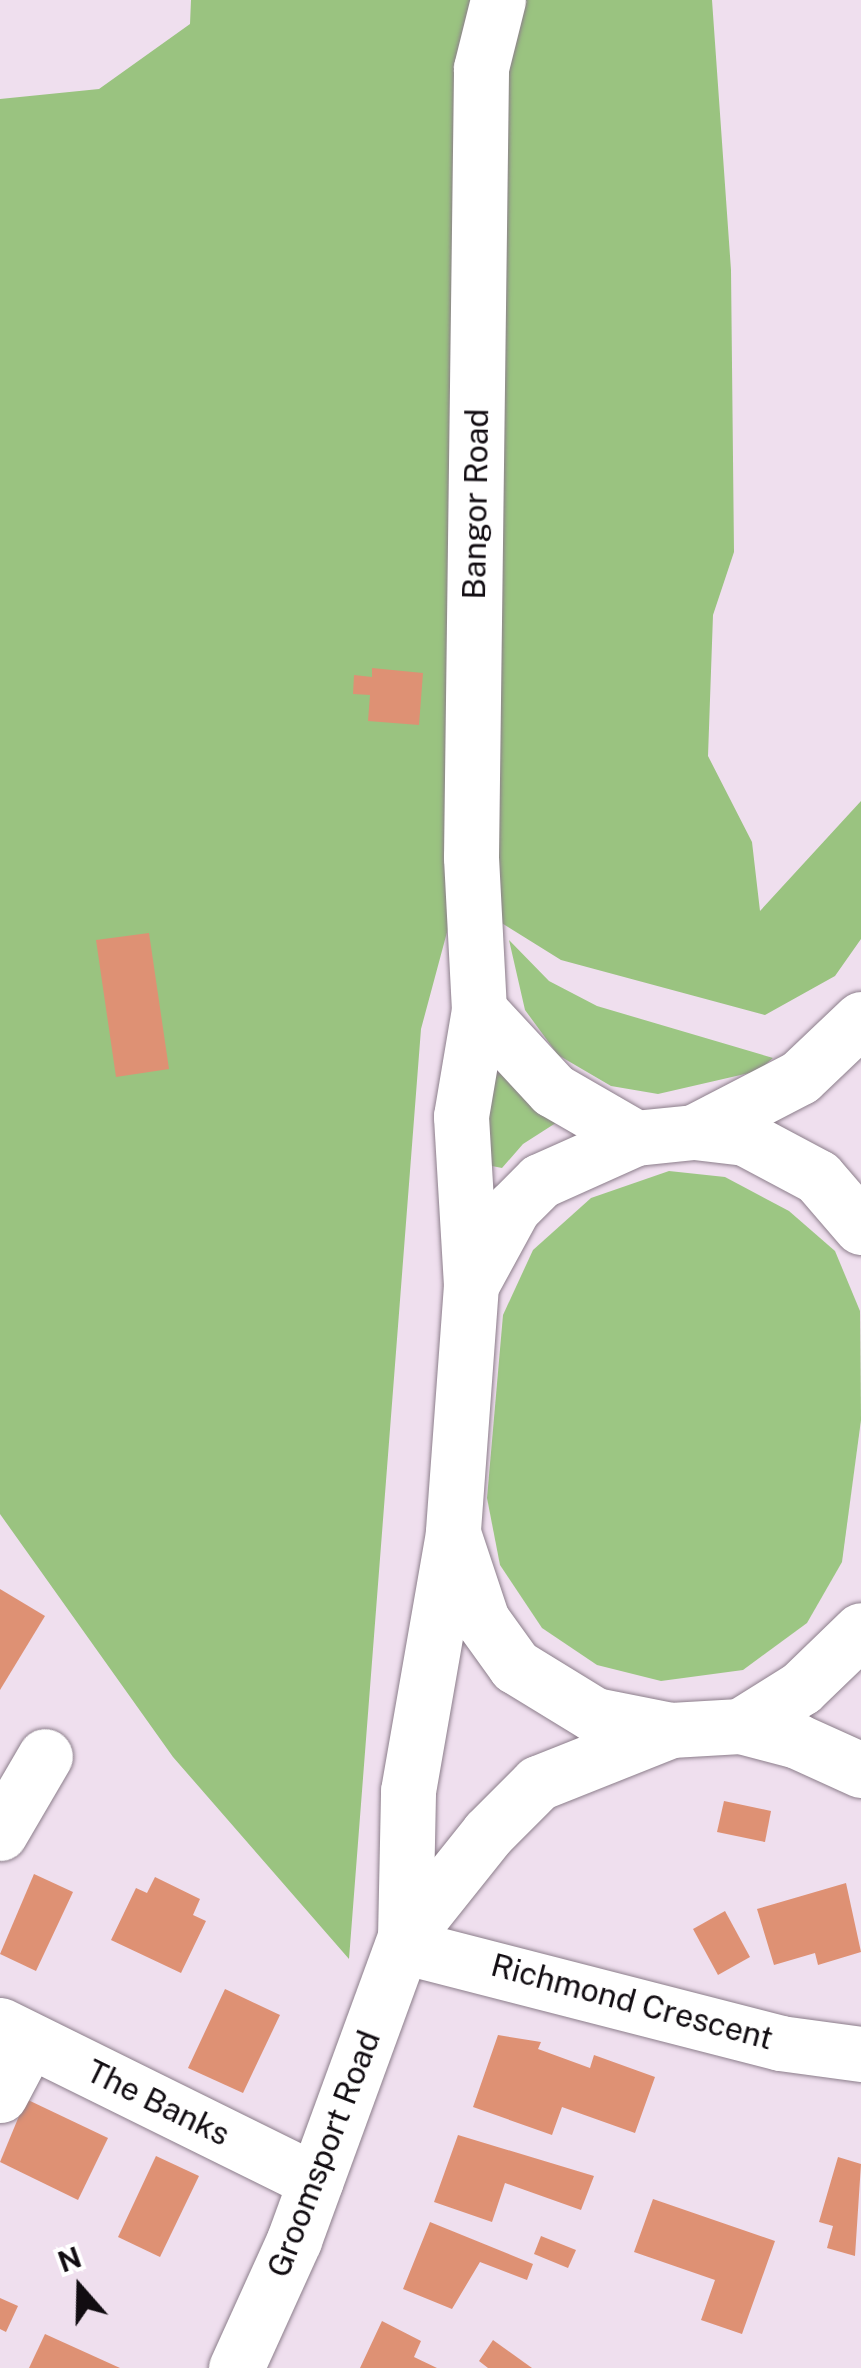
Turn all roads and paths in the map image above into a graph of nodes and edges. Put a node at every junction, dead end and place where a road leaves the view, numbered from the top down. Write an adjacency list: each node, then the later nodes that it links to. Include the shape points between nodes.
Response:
1 (498, 0): 2 (main road, Bangor Road, via 481,68 471,856)
2 (479, 1010): 5 (main road, via 552,1090); 7 (main road, Bangor Road, via 461,1116)
3 (861, 1019): 4 (main road, via 800,1077)
4 (694, 1132): 5 (main road); 6 (main road, via 744,1138 818,1177)
5 (636, 1138): 7 (main road, via 540,1181 512,1208)
6 (861, 1227)
7 (471, 1285): 8 (main road, Bangor Road)
8 (453, 1533): 11 (main road, via 482,1620 515,1666 595,1715); 15 (main road, Bangor Road, via 408,1792)
9 (861, 1630): 10 (main road, via 800,1688)
10 (740, 1726): 11 (main road); 13 (main road, via 797,1741)
11 (672, 1730): 15 (main road, via 538,1783 488,1832)
12 (45, 1756): 14 (main road)
13 (861, 1770)
14 (0, 1833)
15 (404, 1941): 17 (main road, Richmond Crescent, via 780,2043); 19 (main road, Groomsport Road)
16 (15, 2033): 18 (main road); 19 (main road, The Banks)
17 (861, 2054)
18 (0, 2095)
19 (316, 2181): 20 (main road, Groomsport Road)
20 (236, 2368)

